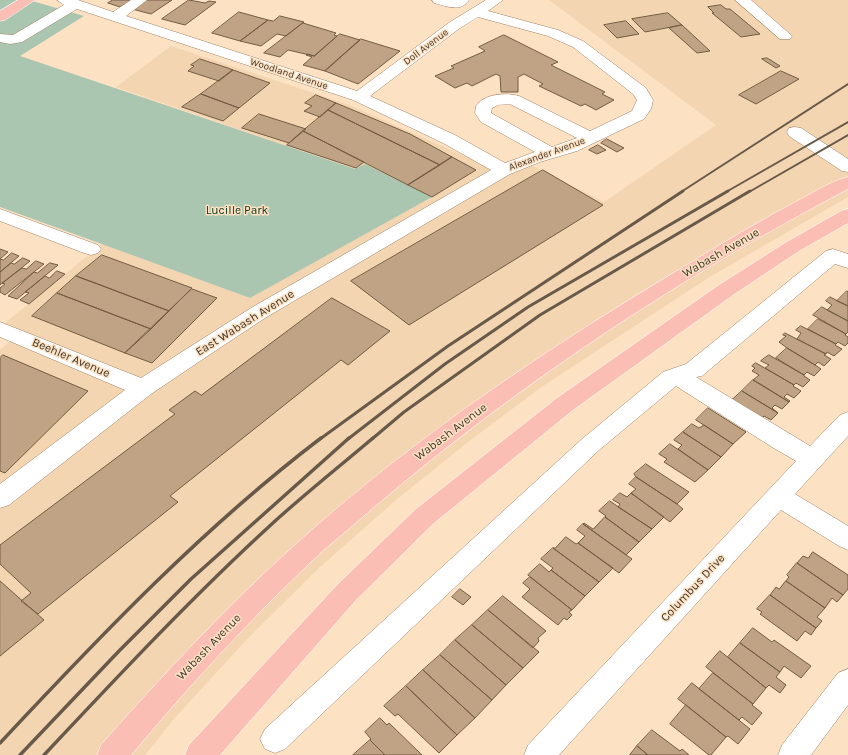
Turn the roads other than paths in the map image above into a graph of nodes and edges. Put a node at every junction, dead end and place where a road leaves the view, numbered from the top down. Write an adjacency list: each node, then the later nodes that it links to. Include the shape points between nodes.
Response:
1 (28, 0): 9 (main road)
2 (140, 0): 10 (street)
3 (439, 0): 4 (street, via 457,4)
4 (462, 0)
5 (496, 0): 8 (street, Doll Avenue)
6 (742, 0): 11 (street)
7 (69, 2): 10 (street, Woodland Avenue); 12 (street, via 17,39)
8 (477, 12): 13 (street, Doll Avenue, via 455,25); 15 (street, Alexander Avenue, via 553,33 578,44 640,91 645,100 638,115)
9 (0, 16)
10 (115, 17): 13 (street, Woodland Avenue)
11 (785, 36)
12 (0, 38)
13 (359, 97): 18 (street, Woodland Avenue, via 449,139)
14 (795, 132): 17 (street)
15 (590, 138): 16 (street, Alexander Avenue); 16 (street, via 513,99 494,100 484,106 483,113 488,118)
16 (549, 153): 18 (street, Alexander Avenue)
17 (848, 167)
18 (504, 170): 26 (street, East Wabash Avenue, via 258,314)
19 (848, 182): 34 (main road, Wabash Avenue, via 693,268 528,375 452,430 301,555 153,706)
20 (848, 215): 35 (main road, via 733,286 565,404 425,516 347,592)
21 (0, 216): 22 (street)
22 (91, 250)
23 (848, 262): 25 (street, via 833,254 694,370)
24 (5, 337): 26 (street, Beehler Avenue)
25 (677, 376): 28 (street); 33 (street, via 671,378 590,445)
26 (143, 388): 30 (street, East Wabash Avenue)
27 (848, 421): 28 (street, Columbus Drive)
28 (813, 459): 29 (street, Columbus Drive)
29 (778, 496): 31 (street); 36 (street, Columbus Drive)
30 (0, 498)
31 (848, 539)
32 (848, 682): 37 (street)
33 (275, 739)
34 (112, 755)
35 (200, 755)
36 (540, 755)
37 (793, 755)

